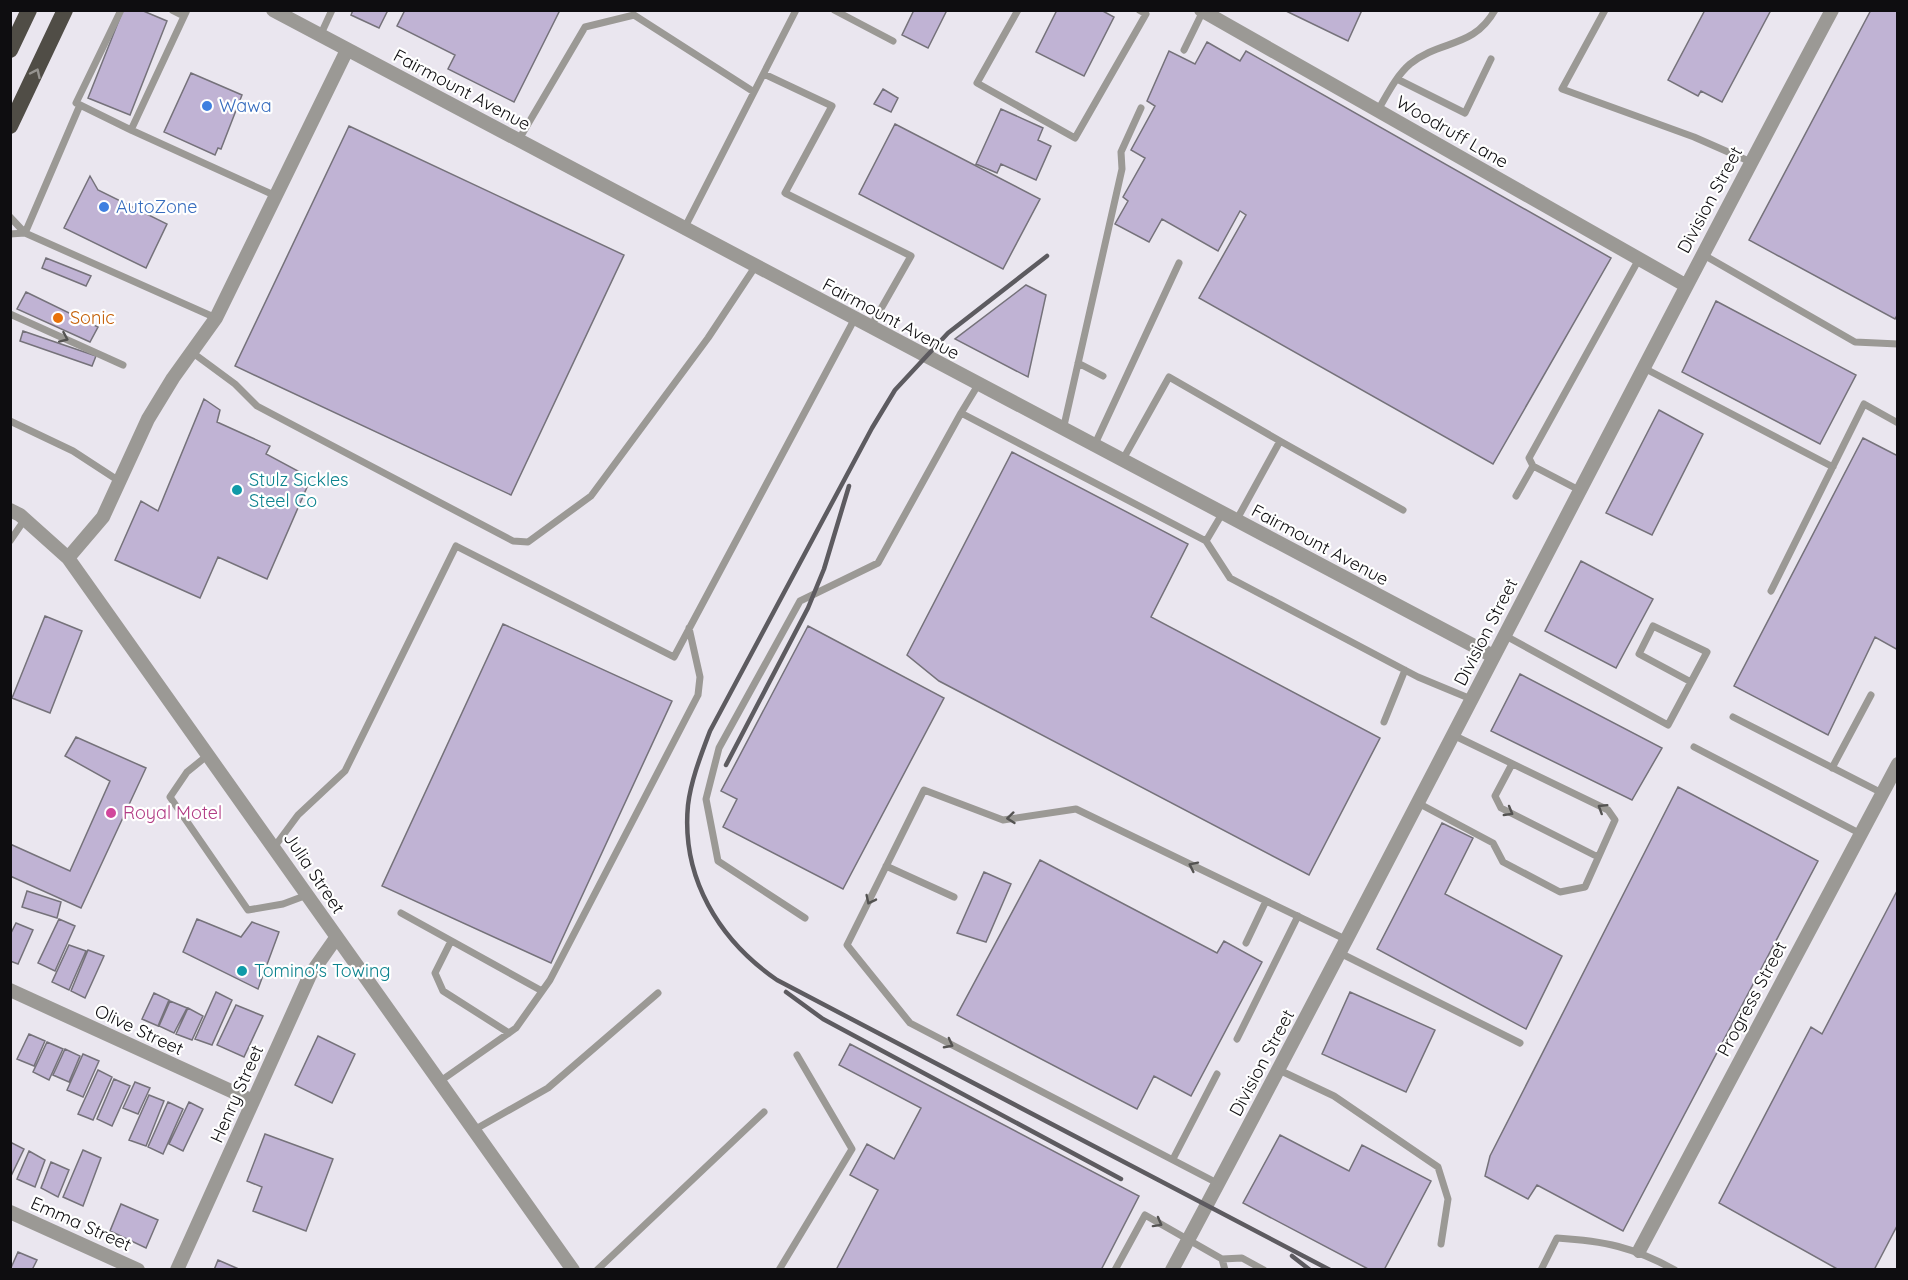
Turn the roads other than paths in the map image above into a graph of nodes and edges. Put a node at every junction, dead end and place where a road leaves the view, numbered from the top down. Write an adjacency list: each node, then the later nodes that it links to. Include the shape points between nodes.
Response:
1 (29, 10): 18 (highway)
2 (65, 10): 28 (highway, one-way to 2)
3 (121, 10): 25 (lane, via 76,103)
4 (172, 10): 15 (lane)
5 (273, 10): 16 (street, Fairmount Avenue)
6 (332, 10): 16 (lane)
7 (796, 10): 22 (lane)
8 (834, 10): 17 (lane)
9 (1018, 10): 10 (lane, via 977,84 1075,138 1146,14)
10 (1139, 10)
11 (1495, 10): 23 (lane, via 1478,33 1428,52 1408,65)
12 (1605, 10): 31 (lane, via 1562,88 1694,136)
13 (1202, 11): 20 (lane); 27 (street, Woodruff Lane)
14 (1827, 12): 31 (street, Division Street)
15 (185, 13): 29 (lane)
16 (320, 36): 19 (street, Fairmount Avenue)
17 (893, 41)
18 (12, 42)
19 (347, 50): 30 (street, Fairmount Avenue); 32 (street)
20 (1184, 50)
21 (1491, 59): 23 (lane, via 1465,113)
22 (764, 75): 24 (lane); 45 (lane, via 832,106 785,193 911,256)
23 (1397, 79): 27 (lane)
24 (754, 92): 30 (lane, via 634,15 585,27); 34 (lane)
25 (80, 105): 29 (lane); 35 (lane)
26 (1141, 108): 48 (lane, via 1121,152 1122,169)
27 (1378, 110): 38 (street, Woodruff Lane)
28 (10, 126)
29 (131, 130): 32 (lane)
30 (518, 141): 34 (street, Fairmount Avenue)
31 (1751, 162): 37 (street, Division Street)
32 (277, 197): 43 (street)
33 (10, 217): 35 (lane)
34 (684, 230): 40 (street, Fairmount Avenue)
35 (26, 232): 36 (lane); 43 (lane)
36 (10, 234)
37 (1702, 254): 41 (street, Division Street); 46 (lane, via 1855,342)
38 (1640, 259): 41 (street, Woodruff Lane); 60 (lane, via 1533,449 1529,458)
39 (1179, 263): 58 (lane)
40 (755, 267): 44 (street, Fairmount Avenue); 47 (lane, via 708,338 591,496 528,542 513,541 257,406)
41 (1685, 285): 50 (street, Division Street)
42 (10, 314): 49 (lane, one-way to 49)
43 (216, 318): 47 (street)
44 (854, 320): 45 (street, Fairmount Avenue); 74 (lane)
45 (870, 328): 52 (street, Fairmount Avenue)
46 (1898, 344)
47 (193, 353): 62 (street, via 148,419)
48 (1078, 363): 51 (lane); 56 (lane)
49 (123, 365)
50 (1642, 367): 61 (lane); 63 (street, Division Street)
51 (1102, 376)
52 (978, 385): 53 (lane); 56 (street, Fairmount Avenue)
53 (961, 413): 71 (lane); 100 (lane, via 878,563 800,601 719,748 706,799 718,861)
54 (10, 421): 62 (lane, via 73,451)
55 (1898, 423): 61 (lane, via 1864,404)
56 (1063, 430): 58 (street, Fairmount Avenue)
57 (1280, 441): 59 (lane, via 1169,377); 66 (lane); 69 (lane)
58 (1094, 446): 59 (street, Fairmount Avenue)
59 (1122, 461): 67 (street, Fairmount Avenue)
60 (1533, 466): 63 (lane); 64 (lane)
61 (1833, 467): 73 (lane)
62 (119, 481): 72 (street, via 103,518)
63 (1579, 490): 75 (street, Division Street)
64 (1516, 496)
65 (10, 510): 68 (street, Julia Street)
66 (1403, 510)
67 (1222, 514): 69 (street, Fairmount Avenue); 71 (lane)
68 (25, 519): 70 (lane); 72 (street, Julia Street)
69 (1236, 521): 76 (street, Fairmount Avenue)
70 (10, 541)
71 (1206, 541): 77 (lane, via 1230,578)
72 (68, 558): 85 (street, Julia Street)
73 (1771, 591)
74 (689, 628): 92 (lane, via 674,657 456,546 345,771 298,815); 106 (lane, via 700,677 698,695)
75 (1504, 635): 76 (street, Division Street); 78 (lane, via 1668,725)
76 (1493, 656): 80 (street, Division Street)
77 (1405, 670): 80 (lane); 82 (lane)
78 (1691, 682): 78 (lane, via 1707,652 1653,626 1639,654)
79 (1870, 695): 88 (lane)
80 (1472, 699): 83 (street, Division Street)
81 (1733, 717): 88 (lane)
82 (1384, 722)
83 (1453, 735): 86 (lane); 90 (street, Division Street)
84 (1694, 747): 91 (lane)
85 (208, 754): 92 (street, Julia Street); 95 (lane, via 187,772 170,797 248,910 284,904)
86 (1512, 764): 93 (lane, one-way to 93, via 1496,796 1501,808); 93 (lane, one-way to 86, via 1615,820 1608,810)
87 (1898, 764): 89 (street, Progress Street)
88 (1832, 768): 89 (lane)
89 (1882, 794): 91 (street, Progress Street)
90 (1418, 803): 93 (lane, via 1493,843 1503,862 1560,892 1585,887); 104 (street, Division Street)
91 (1861, 834): 123 (street, Progress Street)
92 (274, 846): 95 (street, Julia Street)
93 (1598, 857)
94 (886, 866): 96 (lane); 97 (lane, one-way to 94, via 1076,809 1003,820 924,789); 118 (lane, one-way to 118, via 847,945 910,1023)
95 (307, 895): 101 (street, Julia Street)
96 (954, 897)
97 (1266, 901): 99 (lane); 103 (lane)
98 (401, 913): 102 (lane)
99 (1298, 916): 104 (lane); 109 (lane)
100 (805, 918)
101 (336, 938): 114 (street, Julia Street); 115 (street, Henry Street, via 310,975)
102 (451, 940): 106 (lane); 108 (lane, via 435,973 443,991)
103 (1246, 942)
104 (1344, 946): 110 (lane); 112 (street, Division Street)
105 (10, 990): 115 (street, Olive Street)
106 (542, 991): 108 (lane)
107 (658, 993): 117 (lane, via 548,1088)
108 (509, 1034): 114 (lane)
109 (1237, 1039)
110 (1520, 1043)
111 (797, 1055): 129 (lane, via 852,1149)
112 (1279, 1070): 119 (street, Division Street); 122 (lane, via 1334,1096 1438,1167 1448,1198)
113 (1217, 1074): 118 (lane)
114 (439, 1082): 117 (street, Julia Street)
115 (253, 1101): 126 (street, Henry Street)
116 (764, 1112): 128 (lane)
117 (474, 1130): 127 (street, Julia Street)
118 (1173, 1159): 119 (lane)
119 (1219, 1184): 121 (street, Division Street)
120 (10, 1212): 125 (street, Emma Street)
121 (1188, 1239): 124 (lane); 130 (lane, one-way to 121, via 1145,1215); 131 (street, Division Street)
122 (1441, 1244)
123 (1639, 1251): 134 (lane, via 1593,1240 1557,1238); 135 (lane)
124 (1222, 1259): 132 (lane); 133 (lane, via 1242,1258)
125 (138, 1269)
126 (177, 1269)
127 (573, 1269)
128 (597, 1269)
129 (779, 1269)
130 (1115, 1269)
131 (1172, 1269)
132 (1224, 1269)
133 (1264, 1269)
134 (1541, 1269)
135 (1676, 1269)

